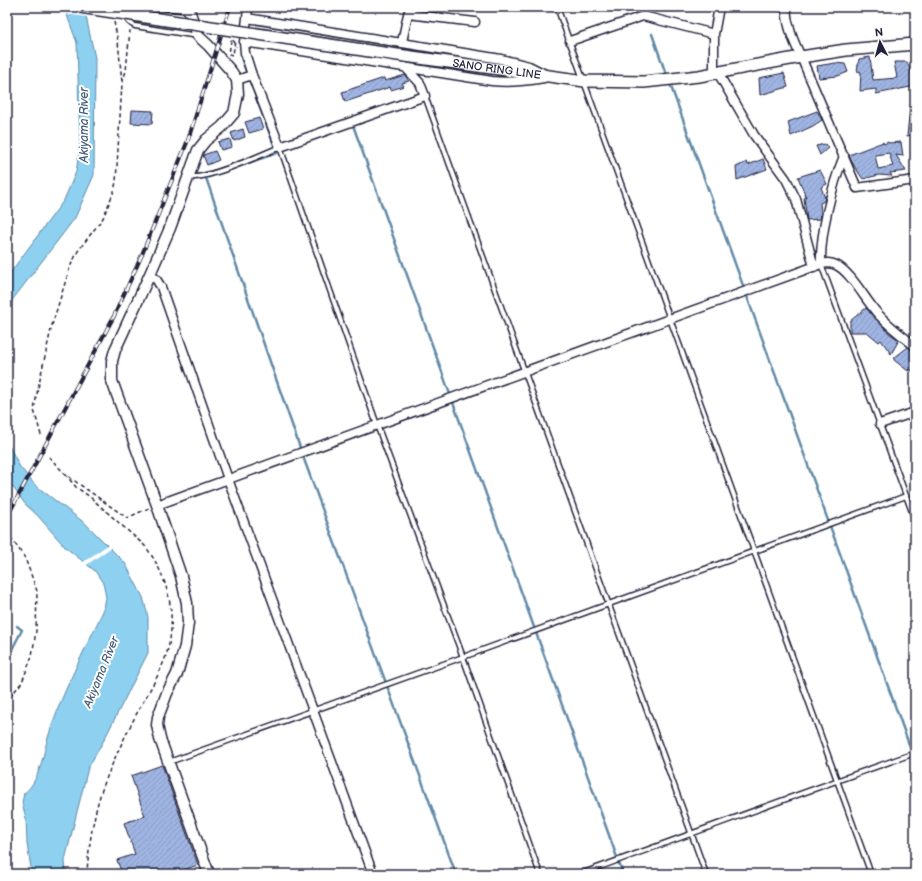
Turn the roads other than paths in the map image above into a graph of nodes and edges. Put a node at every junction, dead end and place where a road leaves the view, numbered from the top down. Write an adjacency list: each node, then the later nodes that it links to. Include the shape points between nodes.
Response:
1 (80, 7): 24 (main road, SANO RING LINE, bridge)
2 (125, 7): 14 (lane, via 127,20 135,26)
3 (156, 7): 8 (lane)
4 (248, 7): 10 (street)
5 (557, 7): 15 (lane)
6 (720, 7): 13 (street)
7 (786, 7): 20 (street, via 787,22)
8 (189, 9): 14 (street)
9 (410, 11): 11 (street); 17 (street)
10 (247, 18): 12 (street); 16 (street)
11 (475, 22)
12 (336, 33): 17 (street); 19 (lane)
13 (714, 34): 15 (street, via 643,16); 22 (street)
14 (198, 36): 25 (street, via 222,60)
15 (570, 41): 26 (lane)
16 (244, 42): 19 (street); 23 (street)
17 (402, 44): 24 (street, via 501,59 529,66)
18 (915, 44): 20 (main road, SANO RING LINE, via 879,46)
19 (332, 55): 21 (street)
20 (801, 57): 22 (main road, SANO RING LINE); 29 (street)
21 (403, 65): 24 (street, via 503,82); 27 (street, via 420,83)
22 (716, 73): 26 (main road, SANO RING LINE, via 644,82); 32 (street, via 754,135 786,179 796,199)
23 (252, 75): 25 (street); 28 (street)
24 (549, 77): 26 (main road, SANO RING LINE)
25 (237, 80): 30 (street, via 238,94 234,113 198,150)
26 (585, 81): 34 (lane)
27 (425, 96): 28 (street); 36 (lane)
28 (280, 148): 30 (lane, via 209,175); 39 (lane)
29 (844, 156): 31 (street, via 857,188); 32 (street)
30 (188, 177): 33 (street)
31 (915, 180)
32 (817, 266): 34 (street); 35 (street, via 828,263 836,265 846,273 877,313); 38 (lane)
33 (150, 274): 40 (street, via 161,287); 42 (street, via 115,350 112,381)
34 (671, 319): 36 (street); 44 (lane)
35 (915, 346)
36 (524, 373): 39 (street); 45 (lane)
37 (915, 412): 38 (street)
38 (880, 424): 41 (lane)
39 (377, 425): 40 (street); 46 (lane)
40 (228, 479): 42 (street); 47 (street)
41 (906, 496): 43 (lane); 44 (lane)
42 (157, 505): 49 (street, via 181,576 188,622 177,674 167,693 157,725)
43 (915, 520)
44 (755, 551): 45 (lane); 50 (lane)
45 (608, 605): 46 (lane); 51 (lane)
46 (463, 658): 47 (lane); 54 (lane)
47 (313, 710): 49 (lane); 53 (street)
48 (915, 753): 50 (lane)
49 (169, 762): 52 (street)
50 (837, 780): 51 (lane); 57 (lane)
51 (691, 834): 55 (lane); 56 (lane)
52 (209, 874)
53 (373, 874)
54 (540, 874)
55 (580, 874)
56 (706, 874)
57 (871, 874)

